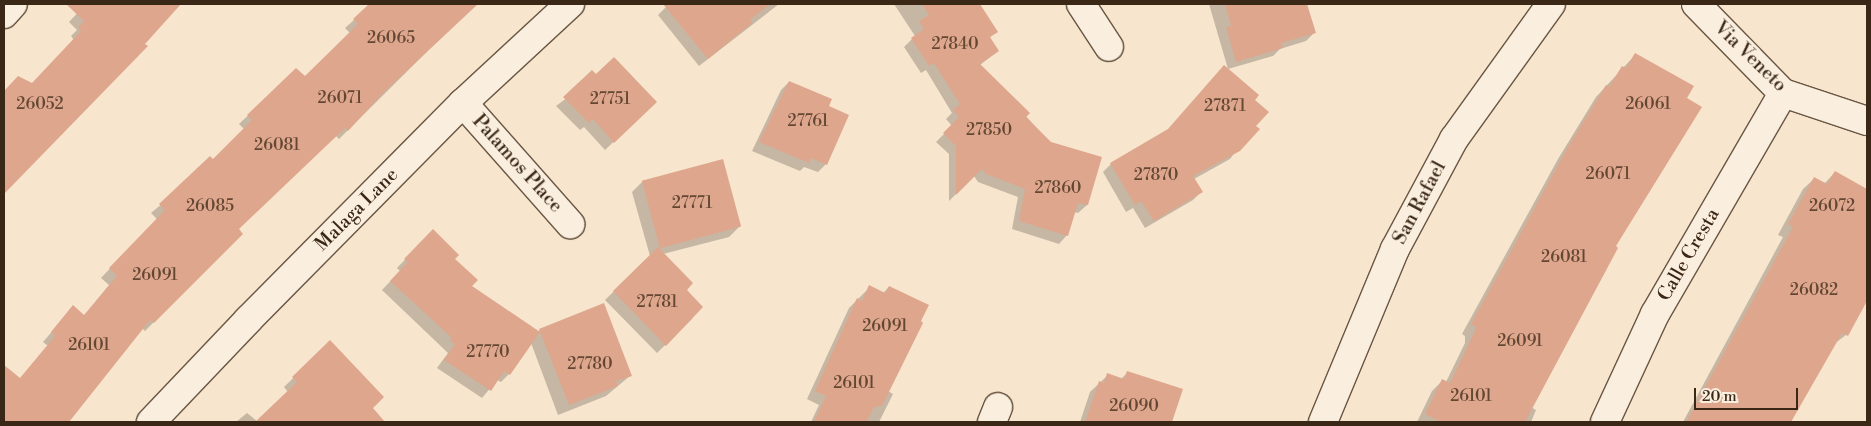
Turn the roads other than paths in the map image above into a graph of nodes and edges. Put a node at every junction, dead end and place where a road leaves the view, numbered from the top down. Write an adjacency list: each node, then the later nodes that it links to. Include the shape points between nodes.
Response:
1 (14, 4): 6 (street)
2 (570, 4): 9 (street, Malaga Lane)
3 (1081, 4): 7 (street)
4 (1551, 4): 13 (street, San Rafael, via 1454,139 1395,249)
5 (1696, 4): 8 (street, Via Veneto)
6 (4, 14)
7 (1109, 47)
8 (1783, 93): 10 (street, Via Veneto); 14 (street, Calle Cresta, via 1655,314)
9 (463, 103): 11 (street, Palamos Place); 12 (street, Malaga Lane)
10 (1867, 121)
11 (570, 224)
12 (151, 422)
13 (1323, 422)
14 (1606, 422)

